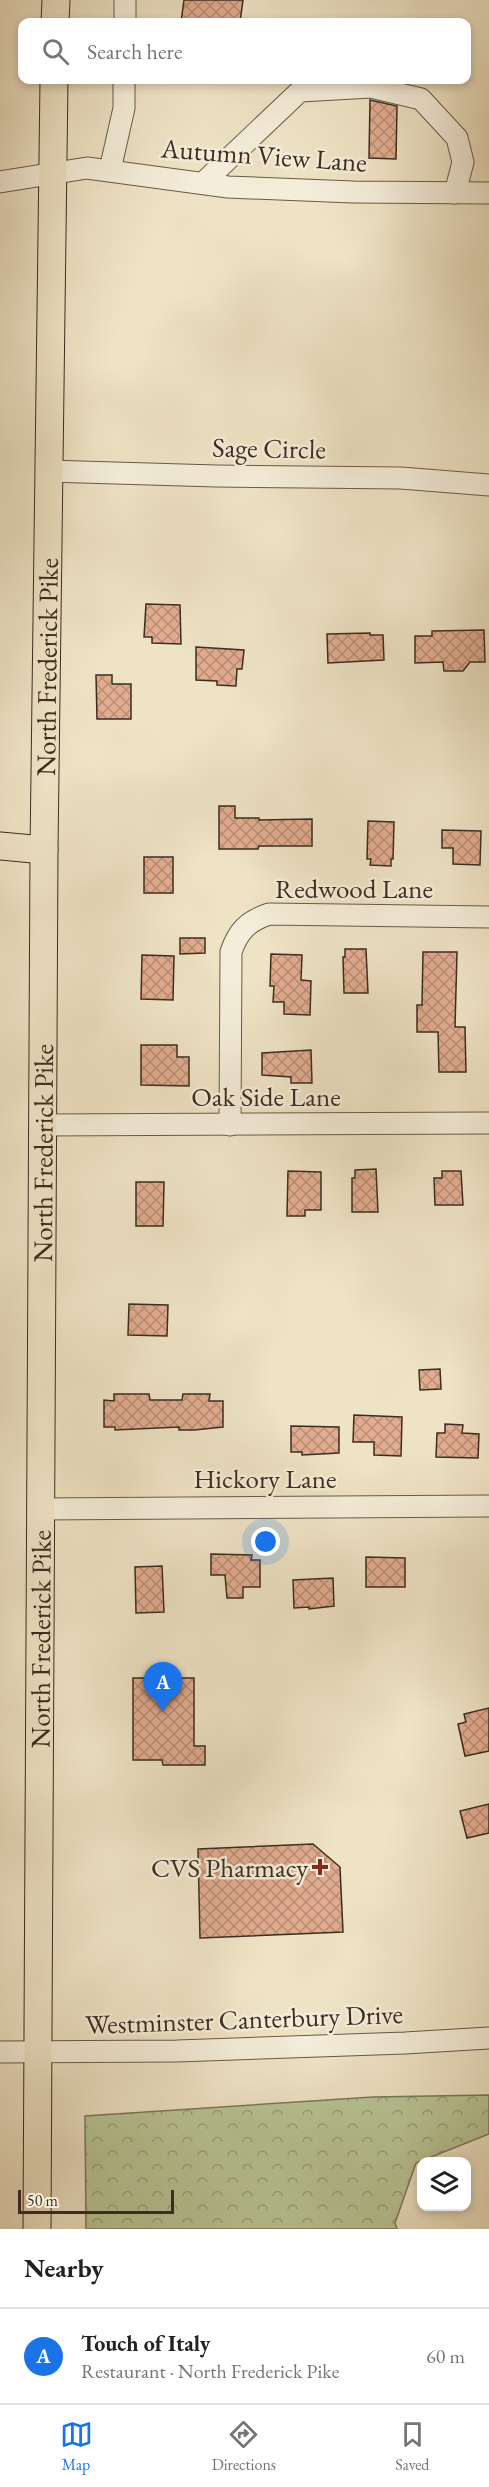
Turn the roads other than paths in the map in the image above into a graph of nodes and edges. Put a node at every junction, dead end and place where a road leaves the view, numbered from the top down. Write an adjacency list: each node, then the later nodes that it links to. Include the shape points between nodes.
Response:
1 (56, 0): 3 (main road)
2 (125, 0): 4 (street)
3 (55, 18)
4 (125, 18)
5 (54, 84): 8 (main road, North Frederick Pike)
6 (124, 84): 7 (street, via 124,108)
7 (110, 170): 8 (street, Autumn View Lane, via 87,168); 10 (street, Autumn View Lane)
8 (52, 173): 9 (street, Autumn View Lane); 13 (main road, North Frederick Pike)
9 (0, 182)
10 (203, 183): 11 (street, Autumn View Lane, via 353,192); 11 (street, via 300,91 371,87 421,99 457,138 463,162)
11 (455, 193): 12 (street, Autumn View Lane)
12 (489, 193)
13 (48, 471): 14 (street, Sage Circle, via 401,478); 16 (main road, North Frederick Pike)
14 (489, 485)
15 (0, 846): 16 (main road)
16 (44, 850): 19 (main road, North Frederick Pike)
17 (489, 917): 20 (street, Redwood Lane, via 269,914 243,928 231,952)
18 (489, 1123): 20 (street, Oak Side Lane)
19 (44, 1125): 20 (street, Oak Side Lane); 22 (main road, North Frederick Pike)
20 (230, 1125)
21 (489, 1506): 22 (street, Hickory Lane)
22 (41, 1509): 25 (main road, North Frederick Pike)
23 (489, 2038): 25 (street, Westminster Canterbury Drive)
24 (0, 2052): 25 (street, Westminster Canterbury Drive)
25 (37, 2053): 26 (main road, North Frederick Pike)
26 (37, 2229)

